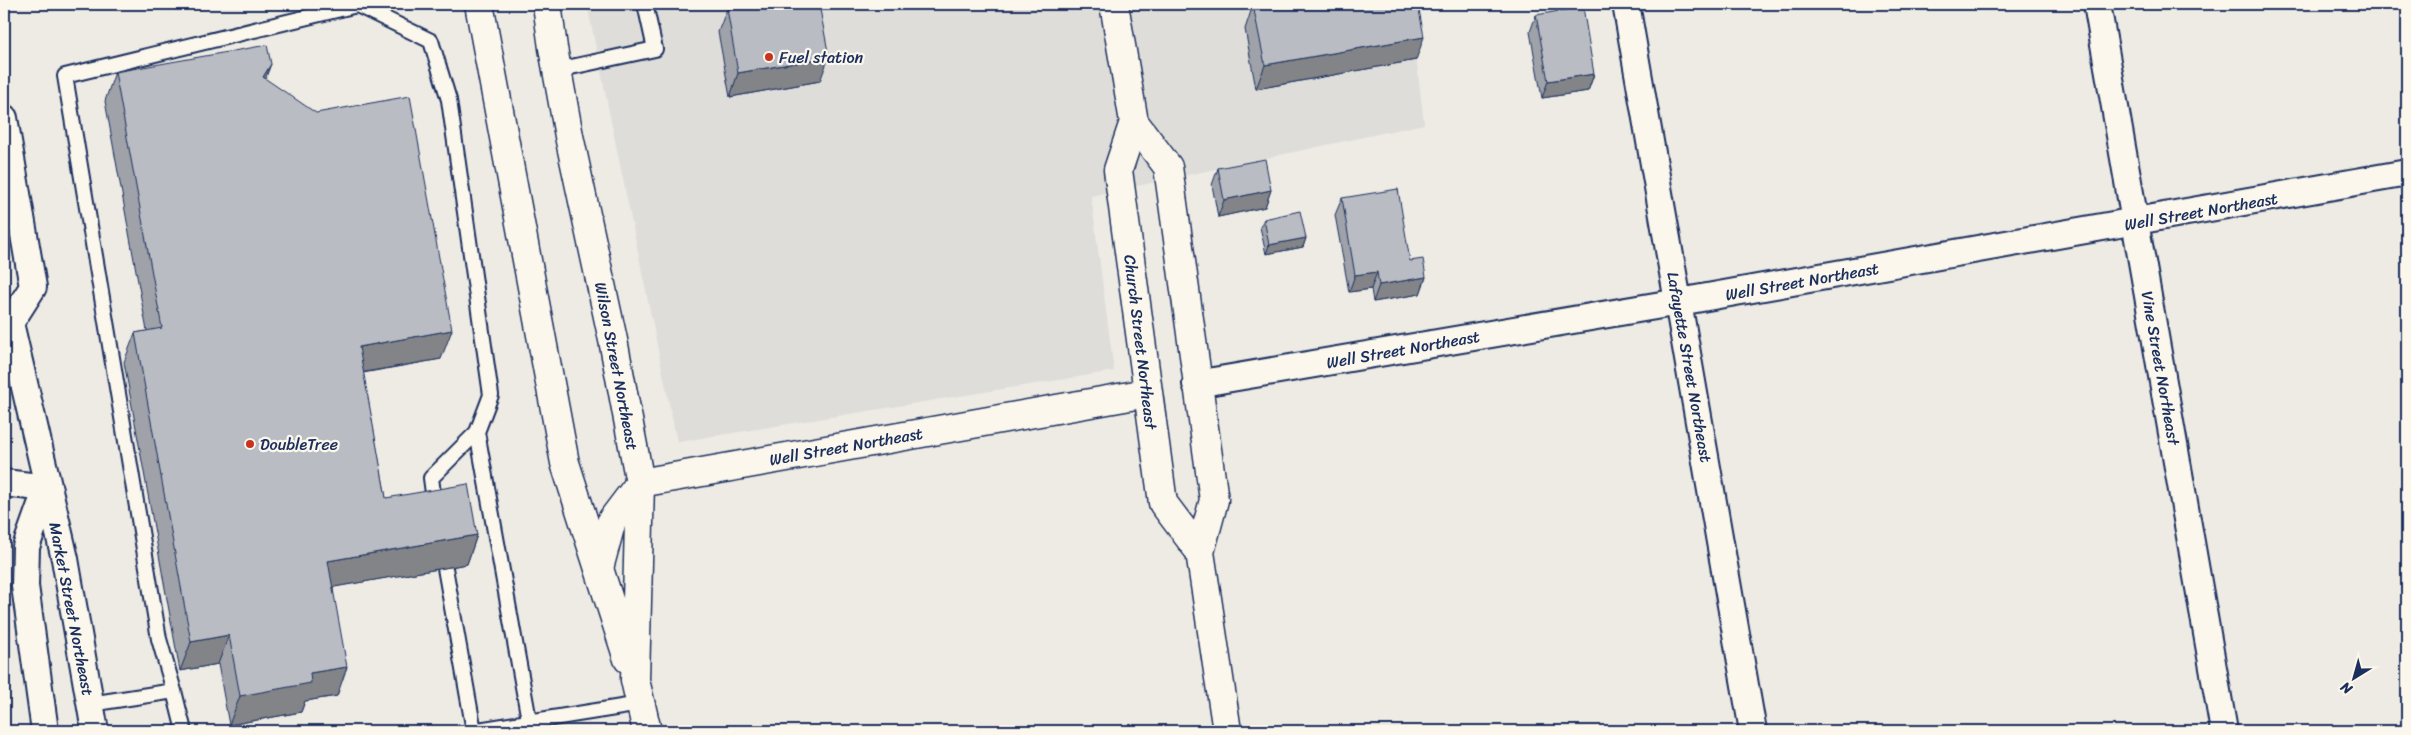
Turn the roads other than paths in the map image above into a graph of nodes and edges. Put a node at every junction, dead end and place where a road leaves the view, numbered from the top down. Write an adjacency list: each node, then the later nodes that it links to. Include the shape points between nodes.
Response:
1 (479, 4): 24 (main road, via 565,463)
2 (547, 4): 8 (main road, Wilson Street Northeast)
3 (554, 4): 8 (main road)
4 (648, 4): 8 (lane, via 655,49)
5 (1114, 4): 10 (main road, Church Street Northeast)
6 (1626, 4): 13 (street, Lafayette Street Northeast)
7 (2097, 4): 12 (street, Vine Street Northeast)
8 (555, 59): 19 (main road, Wilson Street Northeast, via 614,340)
9 (4, 118): 14 (street, Market Street Northeast, via 34,287)
10 (1134, 122): 15 (main road, Church Street Northeast, via 1168,166); 16 (main road, Church Street Northeast, via 1118,170)
11 (2407, 174): 12 (street, Well Street Northeast)
12 (2136, 222): 13 (street, Well Street Northeast); 36 (street, Vine Street Northeast)
13 (1679, 302): 15 (street, Well Street Northeast); 35 (street, Lafayette Street Northeast)
14 (7, 319): 20 (street, Market Street Northeast)
15 (1196, 384): 22 (main road, Church Street Northeast, via 1214,500)
16 (1147, 393): 19 (main road, Well Street Northeast); 22 (main road, Church Street Northeast, via 1163,503)
17 (477, 432): 21 (lane, via 431,478); 25 (lane, via 491,394 449,100 431,41 358,5 65,76 159,639); 28 (lane)
18 (4, 483): 20 (street)
19 (640, 483): 24 (main road, via 612,520); 26 (main road, Wilson Street Northeast)
20 (47, 488): 27 (street, Market Street Northeast, via 65,559); 29 (street, Market Street Northeast, via 26,547 25,586)
21 (436, 516)
22 (1200, 552): 34 (main road, Church Street Northeast)
23 (445, 568): 32 (lane)
24 (599, 568): 26 (main road)
25 (174, 691): 27 (lane); 31 (lane)
26 (638, 692): 28 (lane); 33 (main road, Wilson Street Northeast)
27 (90, 704): 30 (street, Market Street Northeast)
28 (531, 727): 32 (lane)
29 (45, 731)
30 (95, 731)
31 (184, 731)
32 (473, 731)
33 (647, 731)
34 (1227, 731)
35 (1753, 731)
36 (2224, 731)

